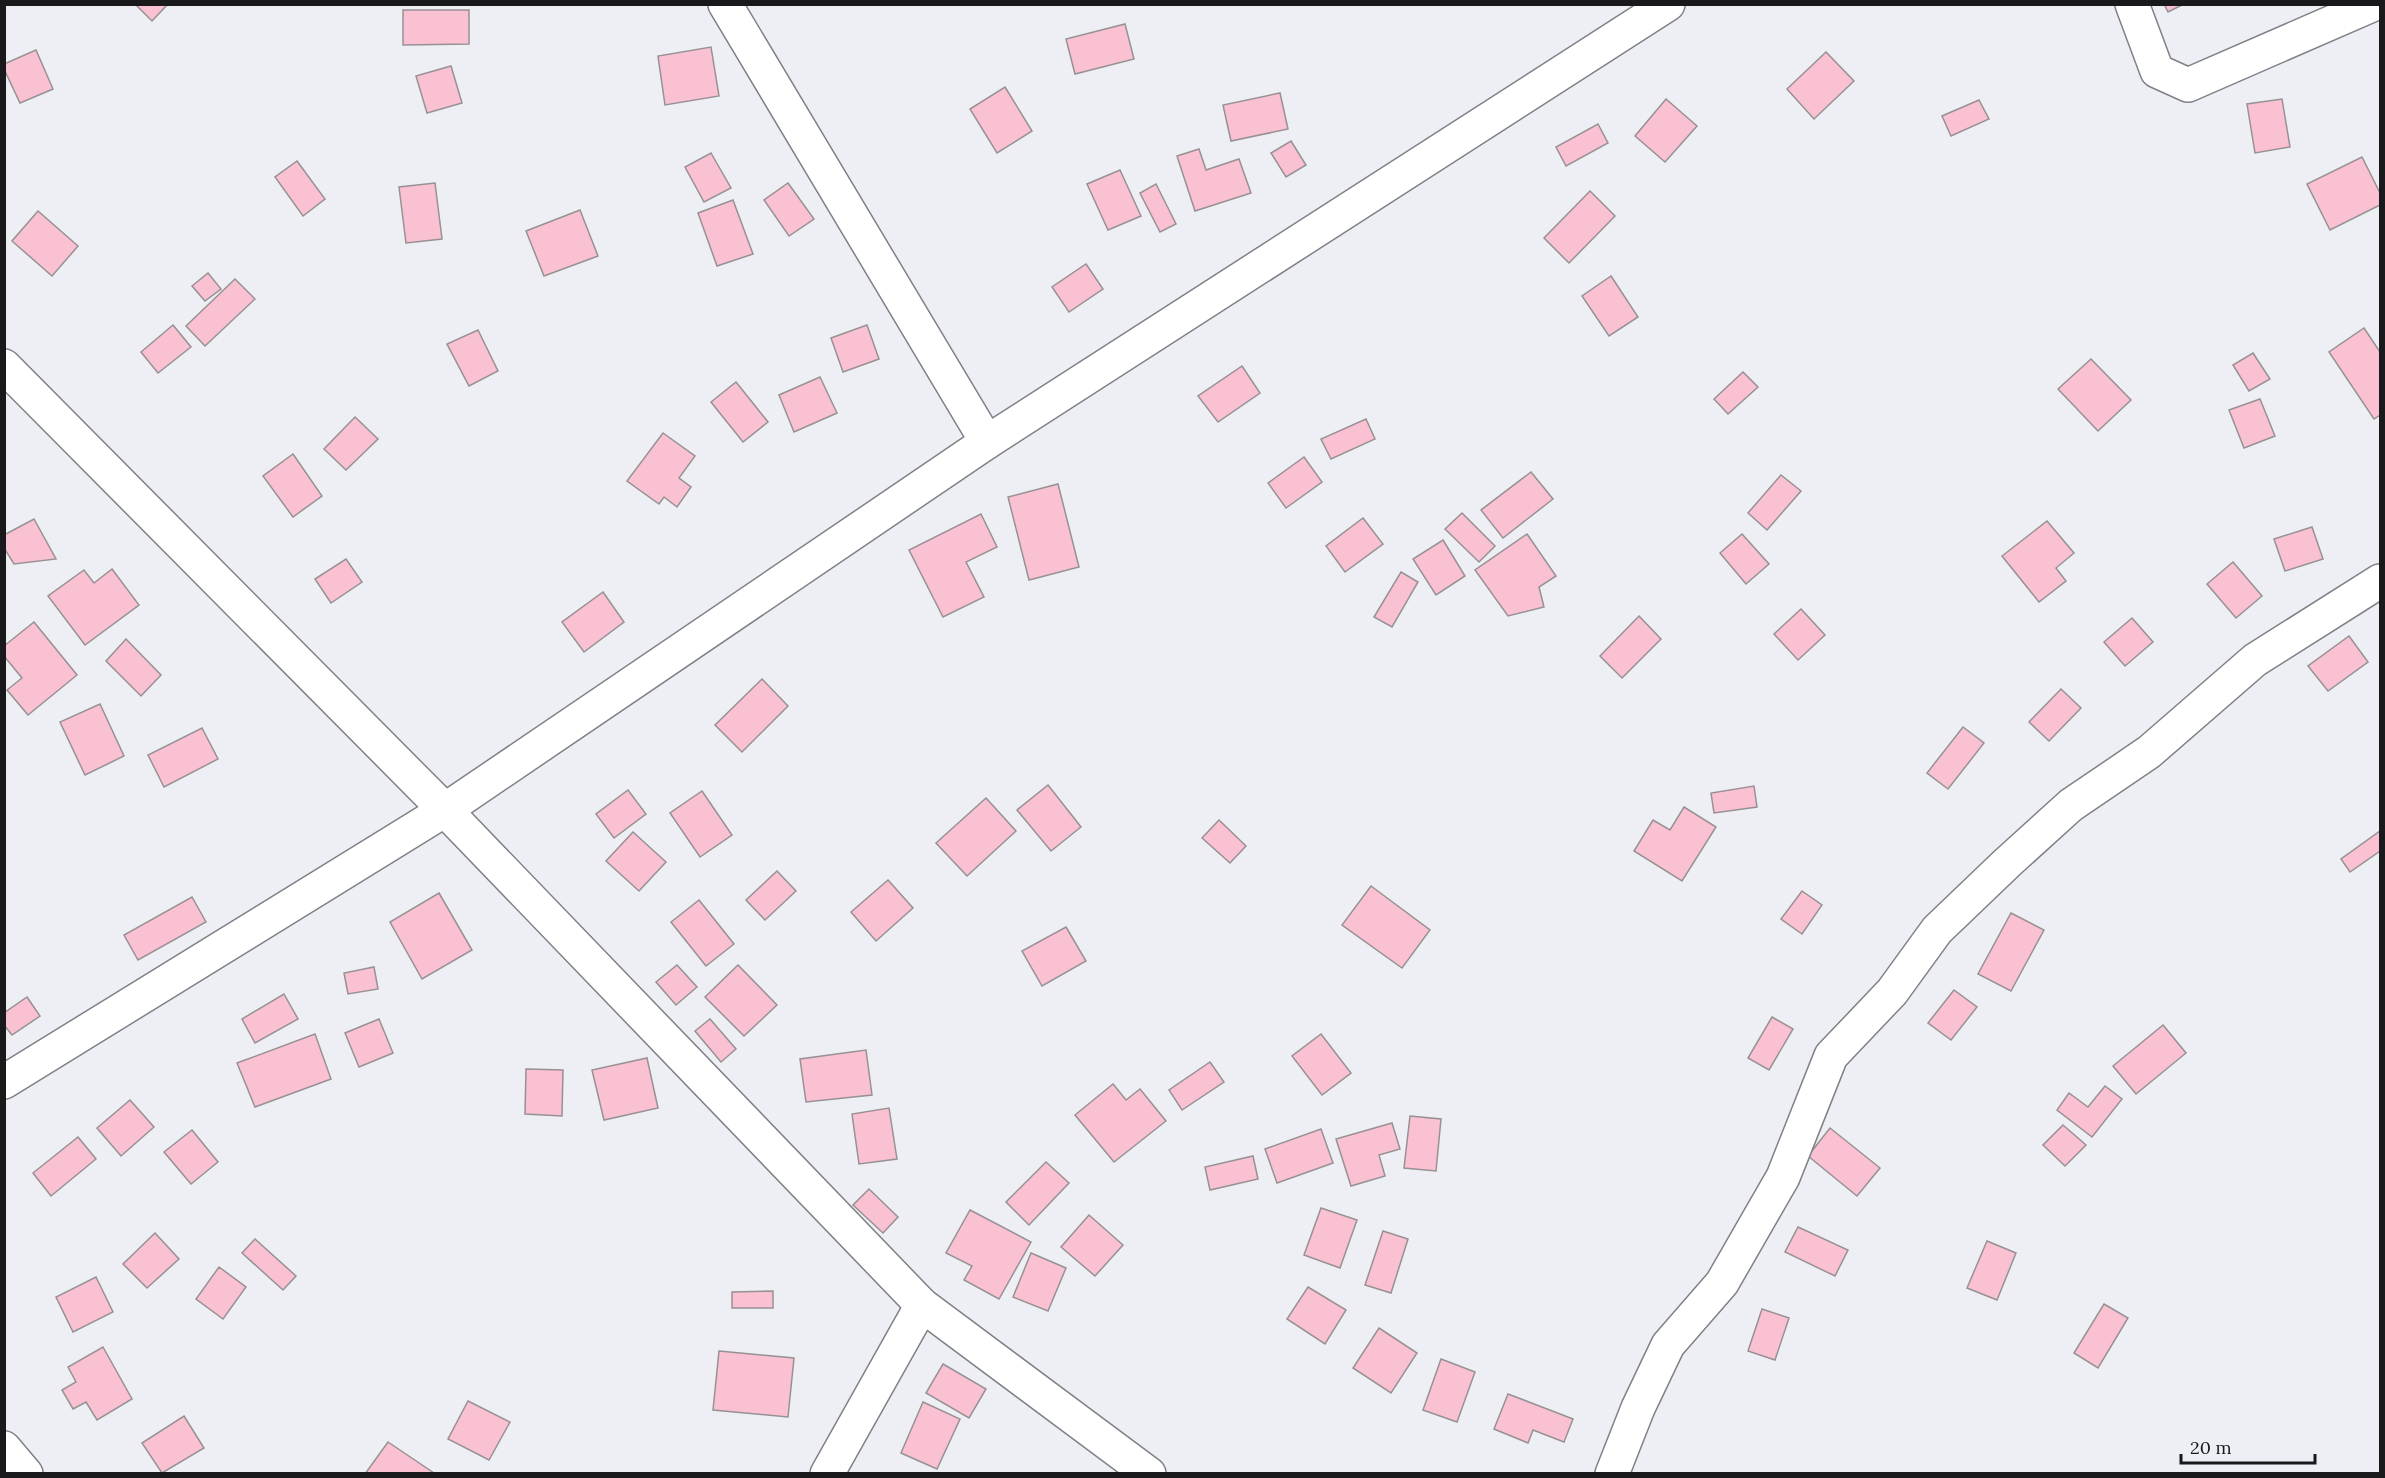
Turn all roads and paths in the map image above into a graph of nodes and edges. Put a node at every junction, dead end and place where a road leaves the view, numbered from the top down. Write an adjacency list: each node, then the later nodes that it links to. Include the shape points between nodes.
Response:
1 (725, 4): 6 (street)
2 (1668, 4): 6 (street)
3 (2133, 4): 4 (street, via 2157,71 2188,85)
4 (2374, 4)
5 (4, 366): 8 (street)
6 (987, 442): 8 (street)
7 (2380, 581): 15 (street, via 2255,660 2149,752 2071,805 1937,930 1893,992 1831,1056 1783,1177 1722,1283 1668,1345)
8 (446, 810): 9 (street); 10 (street)
9 (4, 1082)
10 (922, 1305): 13 (street); 14 (street)
11 (4, 1448): 12 (street)
12 (26, 1473)
13 (827, 1473)
14 (1149, 1473)
15 (1612, 1473)

